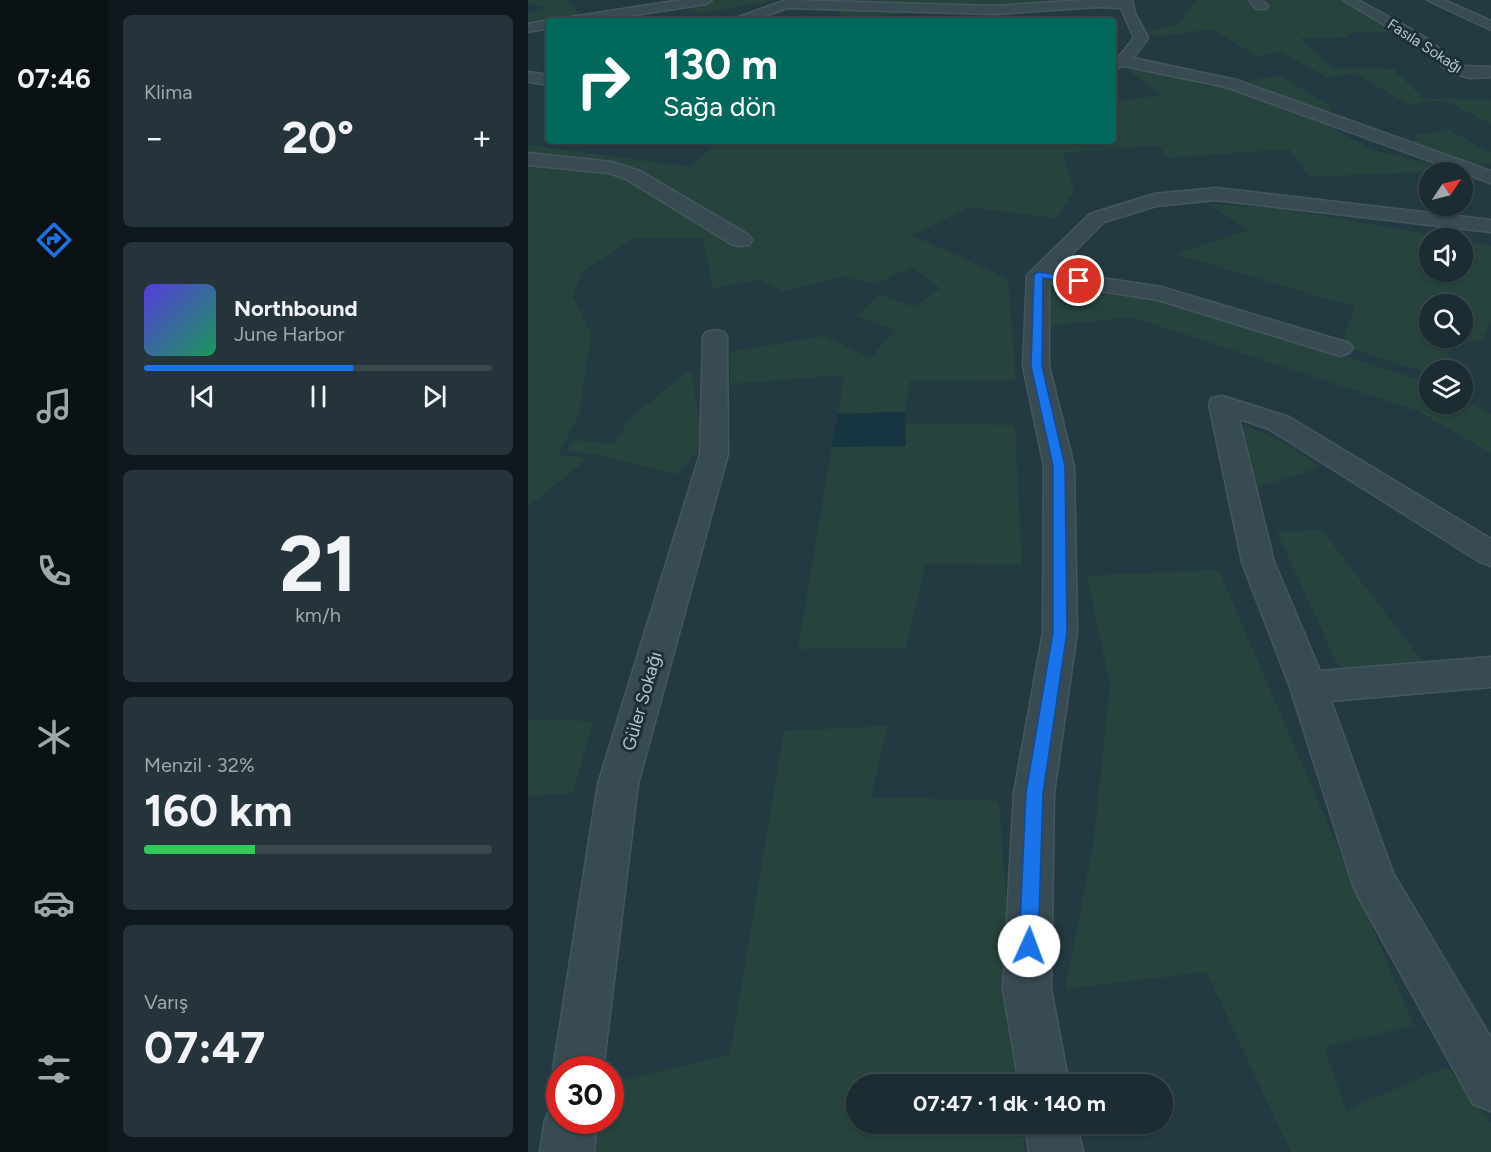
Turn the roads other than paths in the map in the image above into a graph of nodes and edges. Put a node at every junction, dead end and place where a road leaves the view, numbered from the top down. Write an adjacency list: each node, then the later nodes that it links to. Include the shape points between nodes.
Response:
1 (706, 0): 7 (street)
2 (807, 0): 6 (street)
3 (1348, 0): 15 (street, Fasıla Sokağı, via 1418,39 1456,70 1470,74)
4 (1433, 0): 10 (street)
5 (1127, 2): 6 (street, via 995,10); 14 (street, via 1128,13 1141,38)
6 (785, 4): 8 (street)
7 (590, 18)
8 (749, 18)
9 (546, 25): 11 (street)
10 (1491, 26)
11 (528, 28)
12 (528, 37): 13 (street)
13 (546, 39)
14 (1118, 63): 19 (street, via 1230,83)
15 (1491, 72)
16 (528, 76): 17 (street)
17 (546, 79)
18 (528, 159): 21 (street, via 612,168 633,175)
19 (1491, 177)
20 (1491, 226): 22 (street, via 1216,194 1154,200 1097,218)
21 (741, 240)
22 (1038, 275): 24 (street, via 1161,294); 29 (street, via 1036,366 1059,466 1060,632 1034,793 1027,989)
23 (715, 337): 28 (street, Güler Sokağı, via 714,454 618,784)
24 (1340, 348)
25 (1491, 554): 27 (street, via 1279,423 1222,404 1258,562)
26 (1491, 672): 27 (street)
27 (1308, 687): 30 (street, via 1375,885)
28 (580, 1056)
29 (1042, 1074)
30 (1491, 1086)
31 (569, 1134): 33 (street)
32 (1053, 1134): 34 (street)
33 (567, 1152)
34 (1056, 1152)

